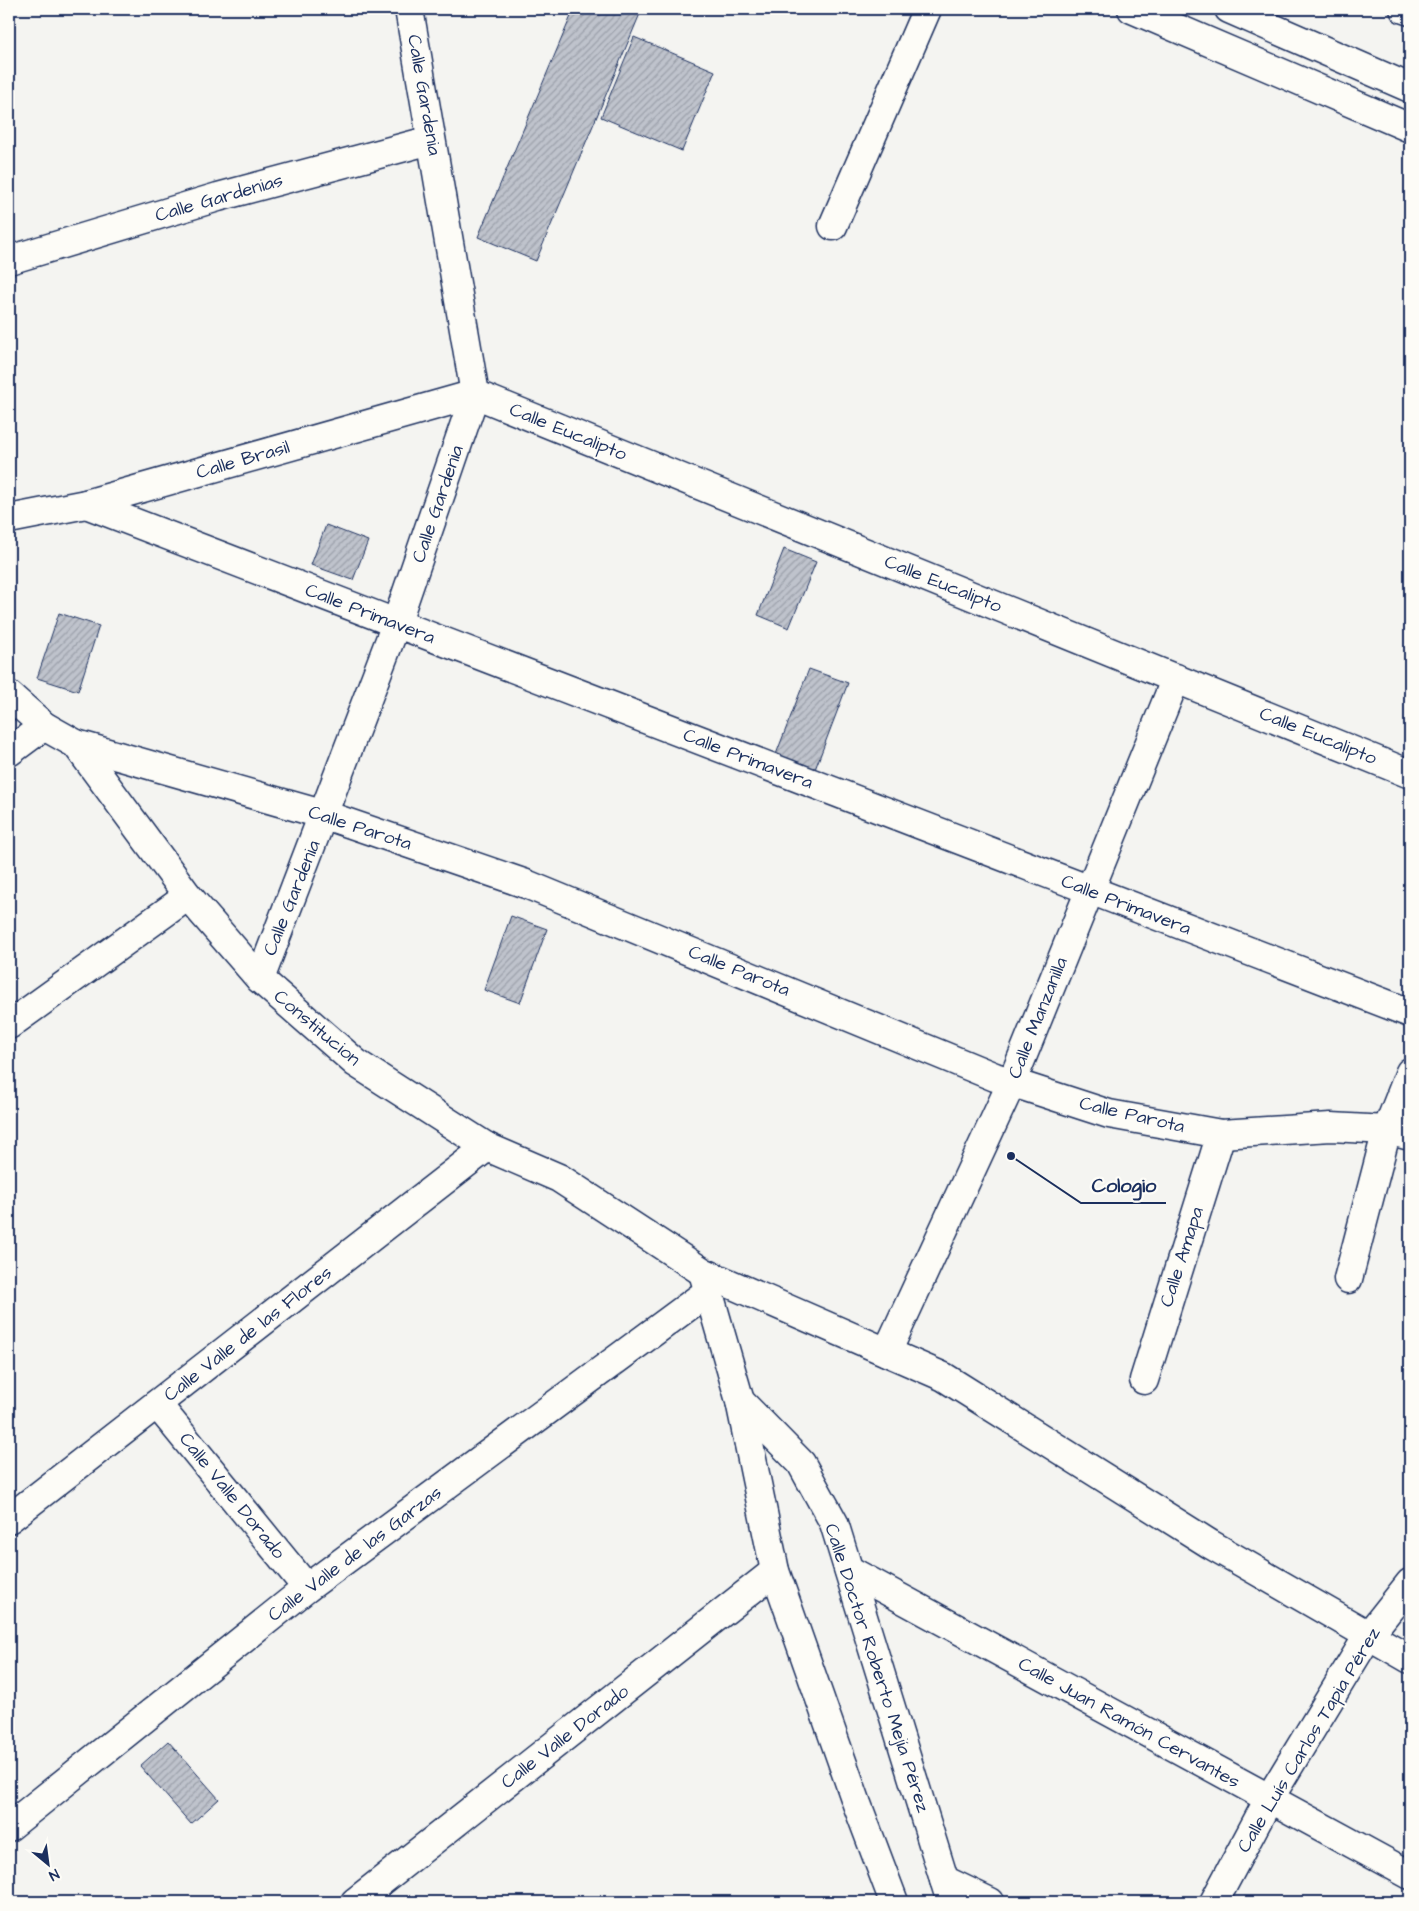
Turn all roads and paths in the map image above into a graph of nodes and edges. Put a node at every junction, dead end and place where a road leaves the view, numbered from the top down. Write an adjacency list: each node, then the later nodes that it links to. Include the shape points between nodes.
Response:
1 (409, 9): 9 (main road, Calle Gardenia)
2 (927, 9): 10 (main road)
3 (1132, 9): 8 (main road)
4 (1229, 9): 7 (main road)
5 (1404, 9): 6 (main road)
6 (1410, 11)
7 (1410, 88)
8 (1410, 128)
9 (431, 140): 11 (main road, Calle Gardenias, via 218,197); 12 (main road, Calle Gardenia)
10 (833, 226)
11 (9, 260)
12 (476, 394): 13 (main road, Calle Brasil); 15 (main road, Calle Gardenia); 16 (main road, Calle Eucalipto)
13 (86, 504): 14 (main road, Calle Brasil); 15 (main road, Calle Primavera)
14 (9, 519)
15 (396, 624): 22 (main road, Calle Gardenia); 23 (main road, Calle Primavera)
16 (1176, 678): 21 (main road, Calle Eucalipto); 23 (main road, Calle Manzanilla)
17 (9, 695): 18 (main road, Constitucion)
18 (44, 726): 19 (main road, Constitucion); 20 (main road)
19 (76, 744): 22 (main road, Calle Parota); 24 (main road, Constitucion)
20 (9, 752)
21 (1410, 774)
22 (324, 815): 25 (main road, Calle Gardenia); 29 (main road, Calle Parota, via 526,884)
23 (1089, 891): 26 (main road, Calle Primavera); 29 (main road, Calle Manzanilla)
24 (188, 896): 25 (main road, Constitucion); 27 (main road)
25 (260, 979): 32 (main road, Constitucion, via 356,1063)
26 (1410, 1013)
27 (9, 1025)
28 (1410, 1072): 30 (main road)
29 (1012, 1082): 31 (main road, Calle Parota, via 1109,1114); 35 (main road, Calle Manzanilla)
30 (1398, 1133): 31 (main road, Calle Parota, via 1331,1126); 33 (main road)
31 (1221, 1134): 36 (main road, Calle Amapa)
32 (487, 1147): 34 (main road, Constitucion, via 559,1178); 38 (main road, Calle Valle de las Flores)
33 (1348, 1279)
34 (706, 1282): 35 (main road, Constitucion); 37 (main road, Calle Doctor Roberto Mejía Pérez); 43 (main road, Calle Valle de las Garzas)
35 (887, 1352): 44 (main road, Constitucion, via 944,1376 1210,1544)
36 (1144, 1380)
37 (740, 1401): 40 (main road, Calle Doctor Roberto Mejía Pérez, via 801,1463 834,1523); 41 (main road, Calle Doctor Roberto Mejía Pérez)
38 (157, 1404): 39 (main road, Calle Valle de las Flores); 43 (main road, Calle Valle Dorado)
39 (9, 1519)
40 (849, 1570): 46 (main road, Calle Juan Ramón Cervantes); 49 (main road, Calle Doctor Roberto Mejía Pérez)
41 (775, 1571): 50 (main road, Calle Valle Dorado); 51 (main road, Calle Doctor Roberto Mejía Pérez)
42 (1410, 1583): 44 (main road, Calle Luís Carlos Tapia Pérez)
43 (307, 1588): 47 (main road, Calle Valle de las Garzas)
44 (1368, 1636): 45 (main road, Constitucion); 46 (main road, Calle Luís Carlos Tapia Pérez)
45 (1410, 1659)
46 (1269, 1800): 48 (main road, Calle Juan Ramón Cervantes); 53 (main road, Calle Luís Carlos Tapia Pérez)
47 (9, 1827)
48 (1410, 1875)
49 (948, 1891): 52 (main road)
50 (355, 1902)
51 (894, 1902)
52 (990, 1902)
53 (1214, 1902)

